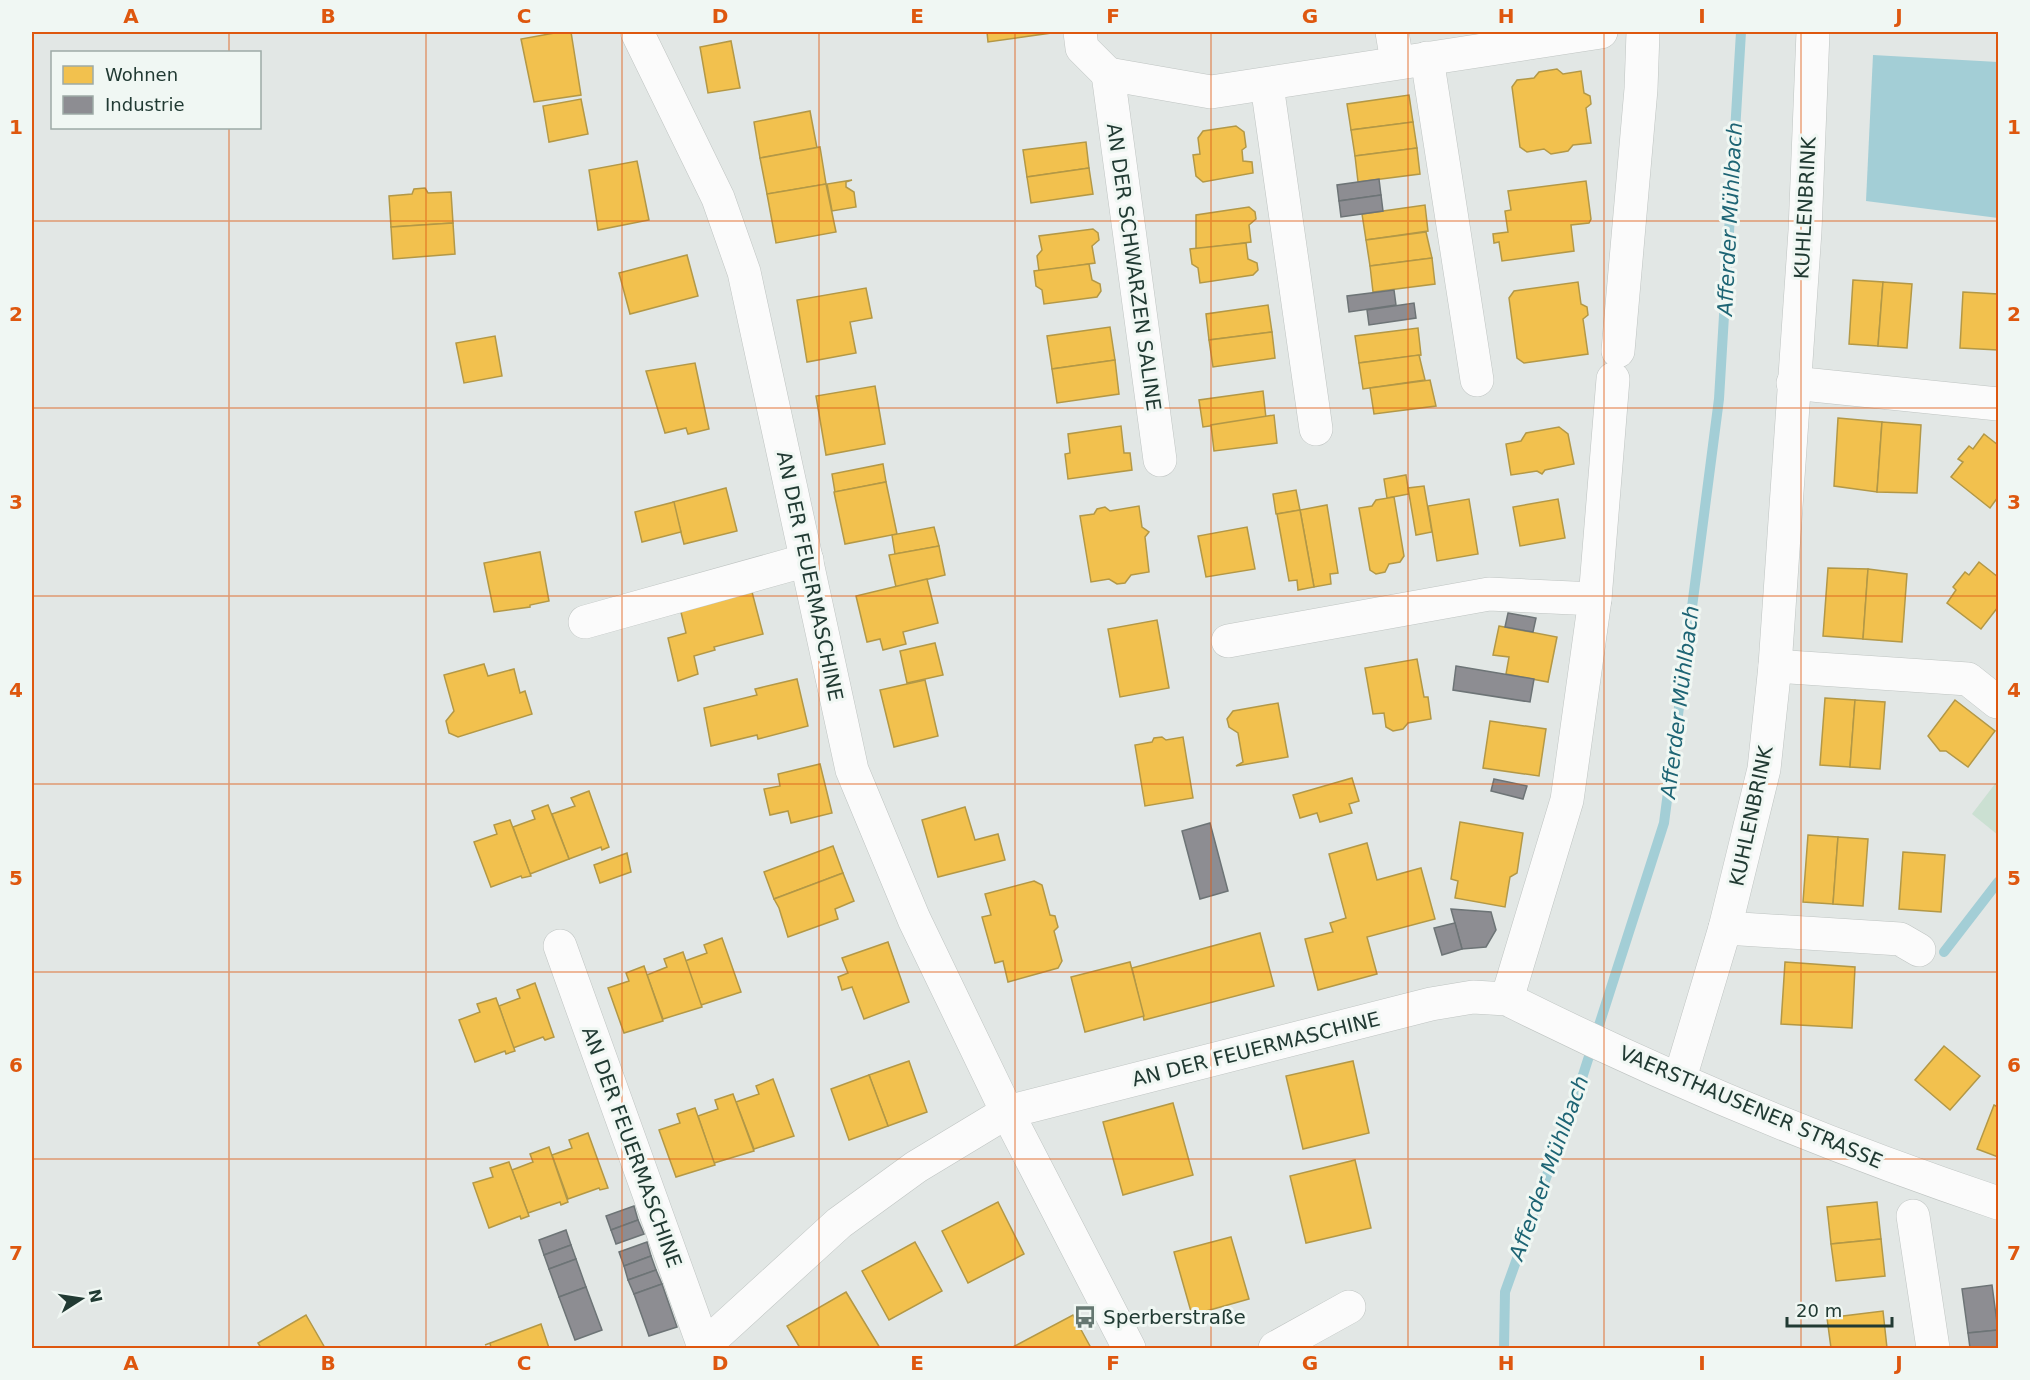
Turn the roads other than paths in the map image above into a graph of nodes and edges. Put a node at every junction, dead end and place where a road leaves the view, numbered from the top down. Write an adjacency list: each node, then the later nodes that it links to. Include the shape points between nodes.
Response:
1 (637, 32): 14 (street, AN DER FEUERMASCHINE, via 718,198 744,272)
2 (1080, 32): 7 (street, via 1082,48)
3 (1601, 32): 6 (street)
4 (1643, 32): 15 (street)
5 (1813, 32): 10 (street, KUHLENBRINK, via 1805,231)
6 (1405, 51): 8 (street); 9 (street)
7 (1107, 74): 8 (street, via 1211,92); 13 (street, AN DER SCHWARZEN SALINE)
8 (1267, 85): 12 (street)
9 (1477, 380)
10 (1793, 383): 11 (street); 18 (street, KUHLENBRINK)
11 (1998, 405)
12 (1316, 429)
13 (1160, 460)
14 (807, 560): 16 (street); 25 (street, AN DER FEUERMASCHINE, via 852,770 914,919)
15 (1595, 599): 17 (street, via 1489,594); 23 (street, via 1567,800)
16 (585, 622)
17 (1228, 641)
18 (1775, 666): 19 (street, via 1968,679); 20 (street, KUHLENBRINK, via 1764,769)
19 (1997, 702)
20 (1725, 928): 22 (street, via 1900,939); 24 (street, KUHLENBRINK)
21 (560, 946): 29 (street, AN DER FEUERMASCHINE)
22 (1919, 950)
23 (1508, 999): 24 (street, VAERSTHAUSENER STRASSE); 25 (street, AN DER FEUERMASCHINE, via 1473,997 1431,1004)
24 (1680, 1078): 26 (street, VAERSTHAUSENER STRASSE, via 1902,1171)
25 (1007, 1112): 29 (street, AN DER FEUERMASCHINE, via 916,1167 839,1223); 30 (street, AN DER FEUERMASCHINE)
26 (1998, 1203)
27 (1913, 1216): 32 (street)
28 (1349, 1307): 31 (street)
29 (703, 1348)
30 (1129, 1348)
31 (1275, 1348)
32 (1933, 1348)

